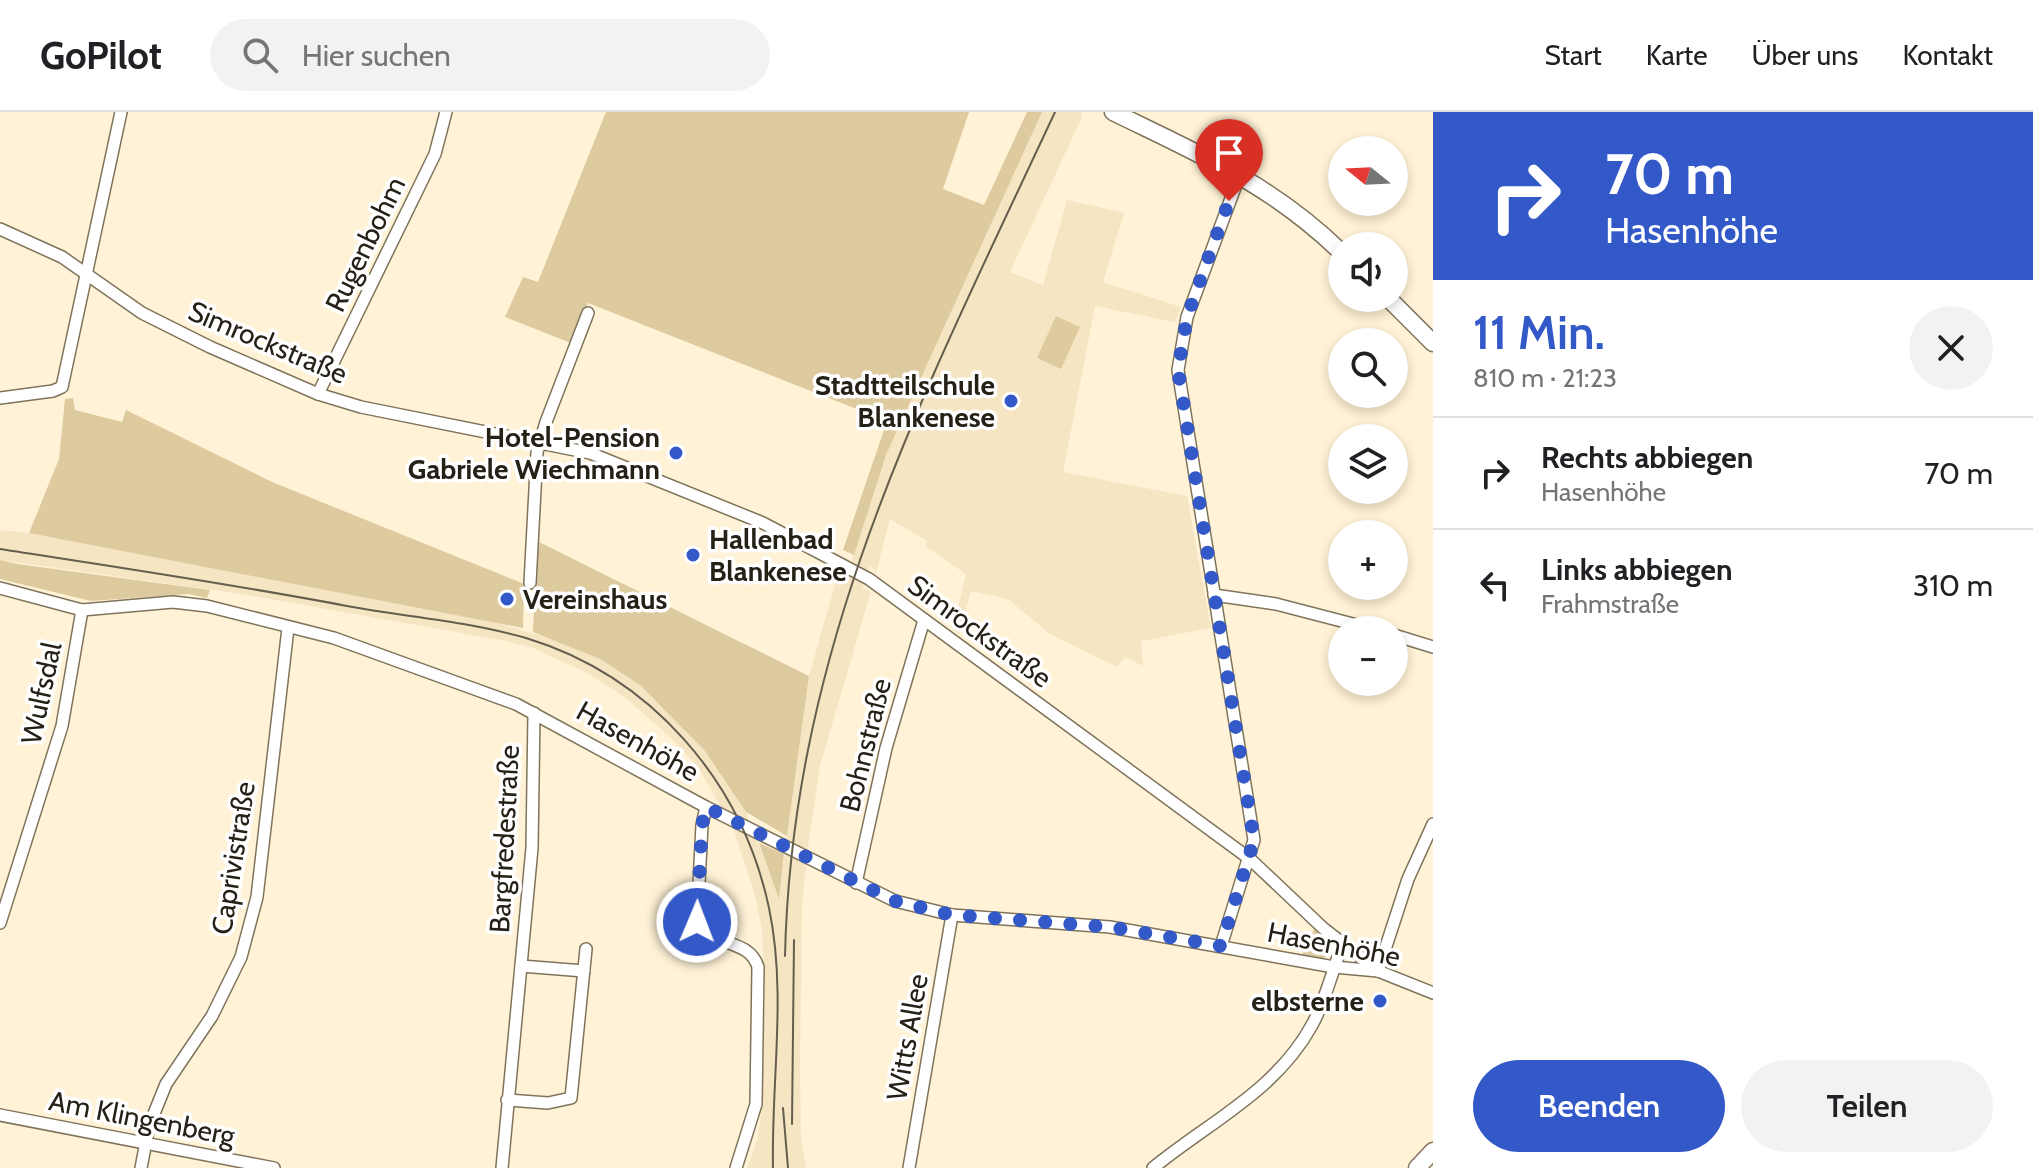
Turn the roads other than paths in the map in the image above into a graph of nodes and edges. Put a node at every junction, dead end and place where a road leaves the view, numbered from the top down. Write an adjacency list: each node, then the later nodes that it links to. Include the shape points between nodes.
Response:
1 (121, 112): 7 (street)
2 (446, 112): 11 (street, Rugenbohm, via 435,154)
3 (1113, 112): 4 (main road)
4 (1240, 174): 6 (main road, via 1287,203); 16 (street, via 1189,311 1178,357 1180,399)
5 (0, 229): 7 (street, Simrockstraße)
6 (1328, 240)
7 (84, 271): 11 (street, Simrockstraße, via 142,313); 12 (street, via 62,387)
8 (1402, 312): 10 (main road)
9 (588, 313): 13 (street)
10 (1433, 343)
11 (318, 394): 13 (street, Simrockstraße)
12 (0, 398)
13 (540, 442): 14 (street); 19 (street, Simrockstraße, via 590,453 772,526 869,579)
14 (530, 583)
15 (0, 588): 17 (street, Hasenhöhe)
16 (1214, 595): 18 (street); 26 (street, via 1254,840)
17 (82, 610): 20 (street, Hasenhöhe, via 173,602); 29 (street, Wulfsdal, via 62,726)
18 (1328, 618)
19 (924, 620): 26 (street, Simrockstraße); 27 (street, Bohnstraße, via 886,748)
20 (288, 628): 23 (street, Hasenhöhe, via 334,638); 40 (street, Caprivistraße, via 257,897 241,957 212,1016 166,1084)
21 (1408, 639): 22 (street)
22 (1433, 647)
23 (534, 713): 24 (street, Hasenhöhe); 33 (street, Bargfredestraße, via 533,831)
24 (706, 807): 27 (street, Hasenhöhe); 45 (street, via 697,922 706,934 748,951 758,967 756,1104)
25 (1433, 824): 36 (street, via 1408,879)
26 (1250, 859): 30 (street, Simrockstraße); 31 (street)
27 (856, 883): 28 (street, Hasenhöhe, via 889,899)
28 (952, 915): 31 (street, Hasenhöhe, via 1110,927); 46 (street, Witts Allee)
29 (0, 923)
30 (1343, 944): 34 (street); 36 (street, Simrockstraße)
31 (1221, 946): 34 (street, Hasenhöhe)
32 (586, 949): 35 (street)
33 (521, 966): 35 (street, Bargfredestraße); 38 (street, Bargfredestraße)
34 (1334, 967): 36 (street, Hasenhöhe); 47 (street, via 1316,1018 1283,1065 1241,1105)
35 (584, 971): 38 (street, via 571,1098 548,1103)
36 (1378, 971): 37 (street, Hasenhöhe)
37 (1433, 993)
38 (507, 1100): 44 (street, Bargfredestraße)
39 (0, 1115): 40 (street, Am Klingenberg)
40 (146, 1146): 42 (street, Caprivistraße); 43 (street, Am Klingenberg)
41 (1433, 1151): 48 (main road)
42 (141, 1168)
43 (274, 1168)
44 (502, 1168)
45 (736, 1168)
46 (909, 1168)
47 (1153, 1168)
48 (1417, 1168)

